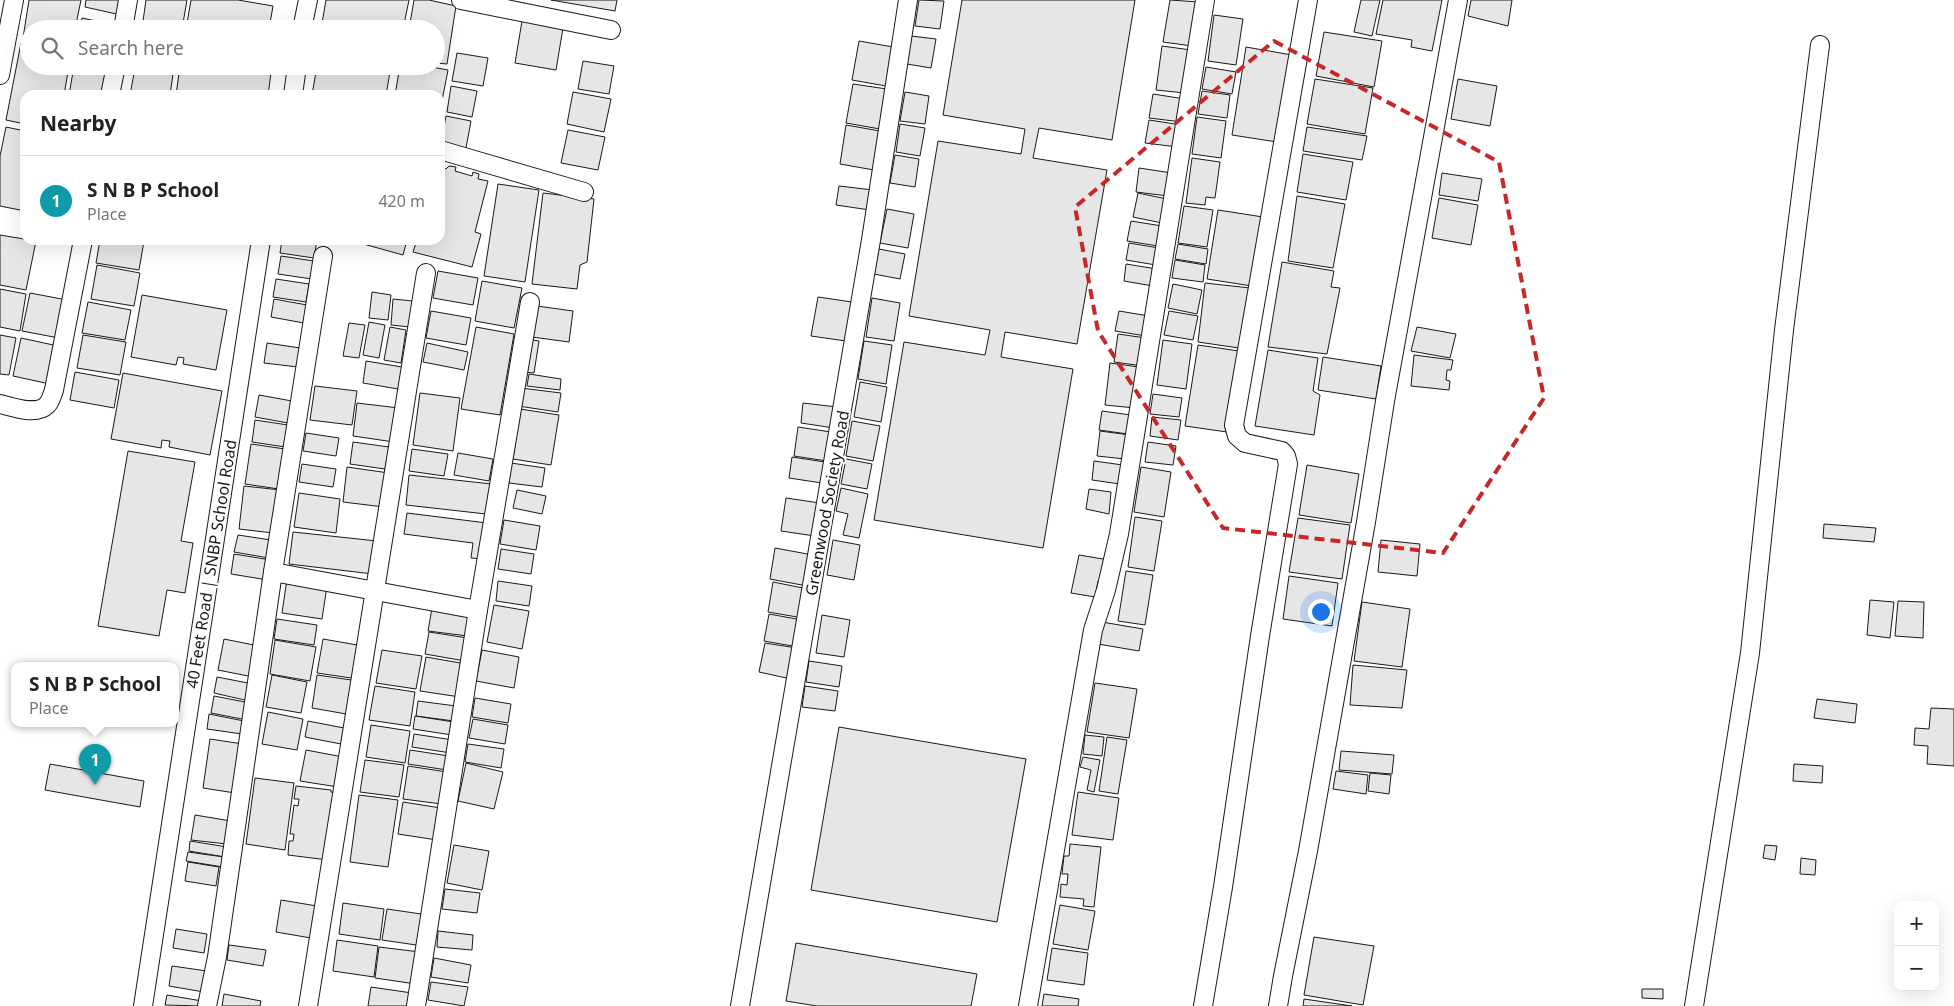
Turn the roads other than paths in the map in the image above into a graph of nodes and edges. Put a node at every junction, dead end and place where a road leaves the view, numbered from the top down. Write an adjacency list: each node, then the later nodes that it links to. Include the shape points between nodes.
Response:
1 (14, 0): 13 (street)
2 (128, 0): 9 (street)
3 (308, 0): 10 (street)
4 (461, 0): 11 (street)
5 (908, 0): 33 (street, Greenwood Society Road, via 865,279)
6 (1205, 0): 34 (street, via 1118,534 1093,630)
7 (1308, 0): 35 (street, via 1234,424 1237,436 1245,443 1282,451 1288,464)
8 (1458, 0): 36 (street)
9 (125, 20)
10 (304, 20)
11 (611, 30)
12 (1820, 45): 37 (street, via 1784,330 1750,653)
13 (0, 75)
14 (114, 75): 16 (street)
15 (296, 75): 17 (street)
16 (111, 90)
17 (294, 90)
18 (445, 151): 19 (street)
19 (584, 192)
20 (82, 245): 25 (street, via 49,404 42,409 27,410)
21 (260, 245): 29 (street, 40 Feet Road | SNBP School Road)
22 (323, 256): 26 (street)
23 (426, 273): 27 (street)
24 (530, 302): 28 (street)
25 (0, 404)
26 (273, 572): 27 (street); 30 (street, via 217,957)
27 (376, 592): 28 (street); 31 (street)
28 (478, 610): 32 (street)
29 (143, 1006)
30 (207, 1006)
31 (308, 1006)
32 (416, 1006)
33 (740, 1006)
34 (1028, 1006)
35 (1203, 1006)
36 (1278, 1006)
37 (1694, 1006)

